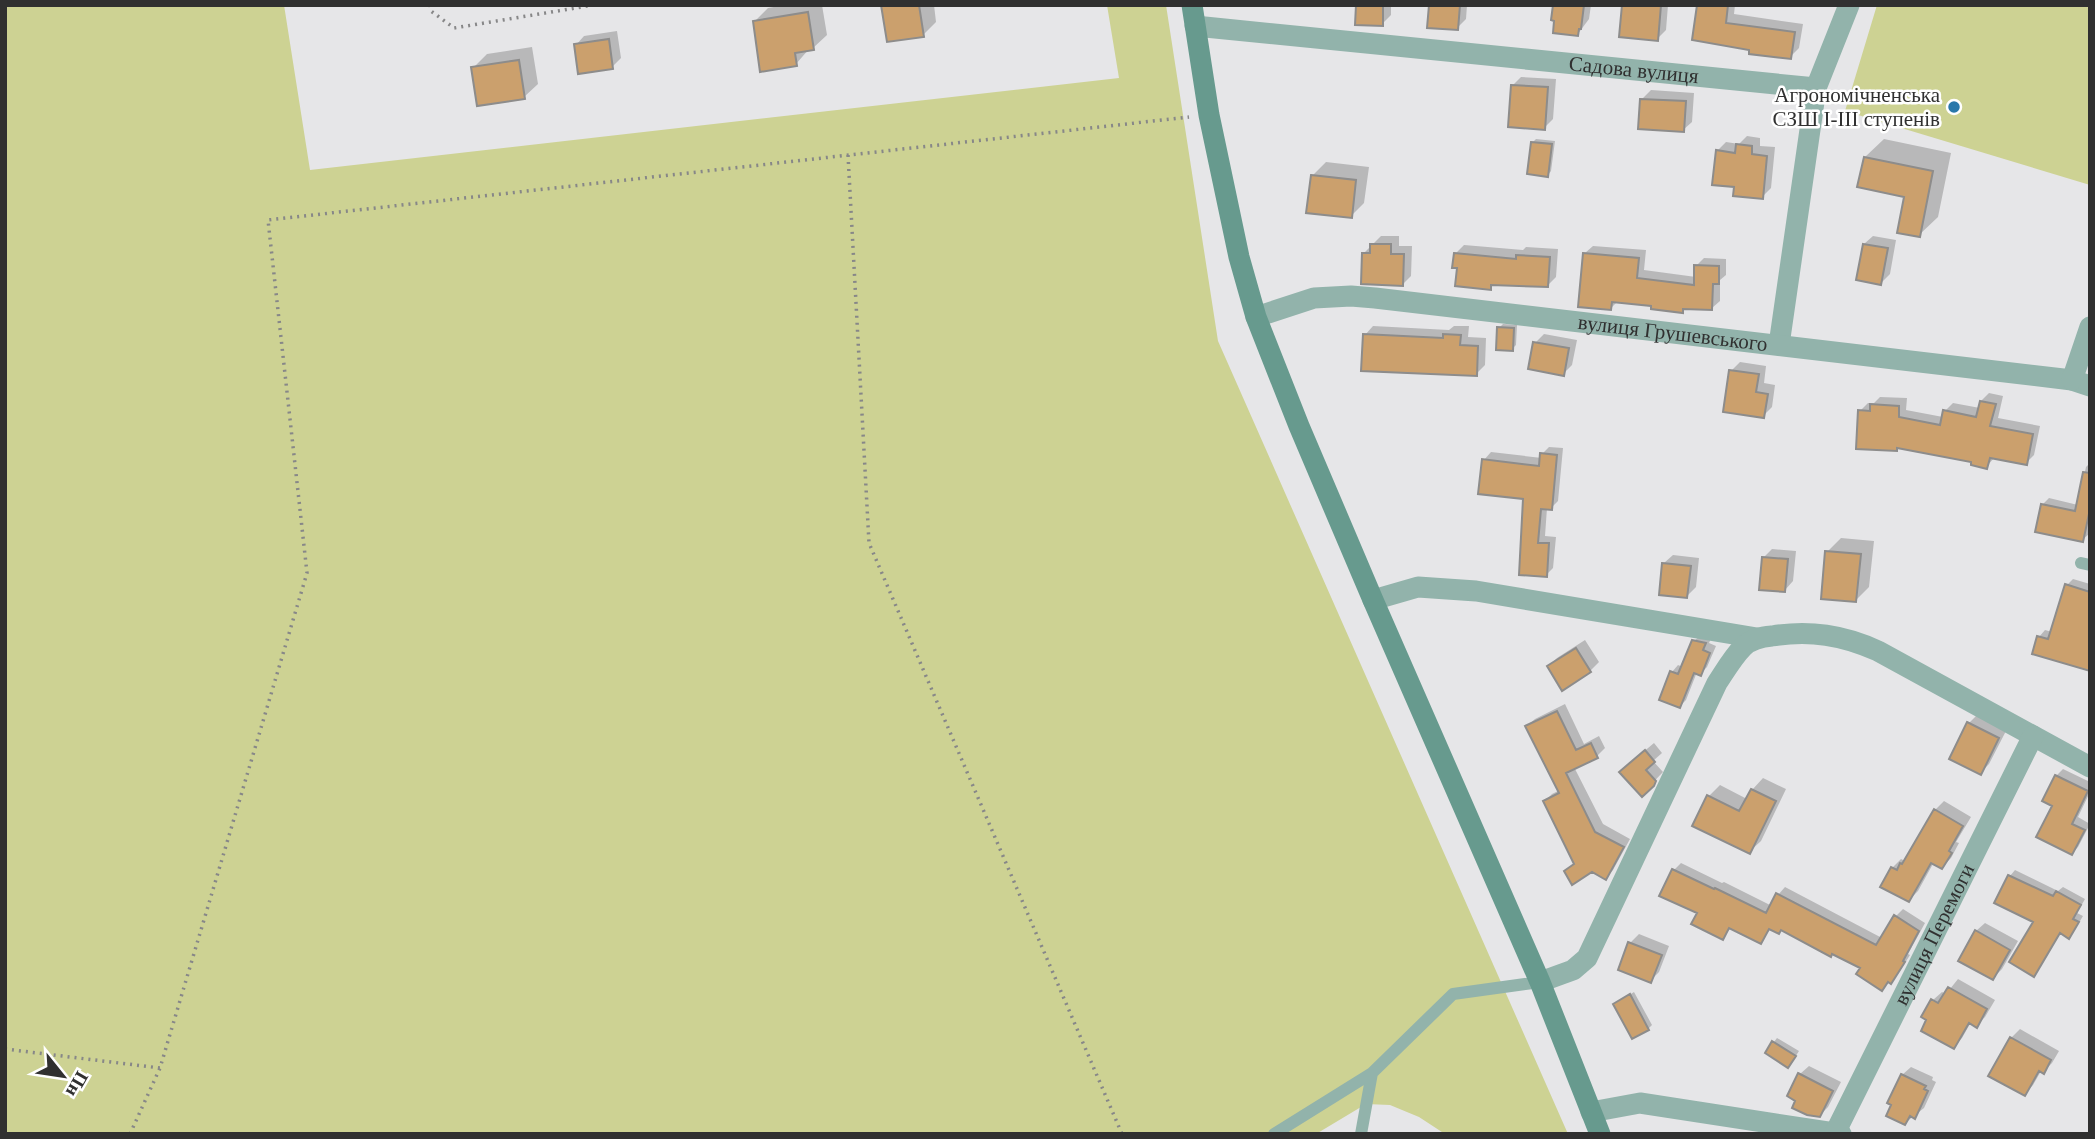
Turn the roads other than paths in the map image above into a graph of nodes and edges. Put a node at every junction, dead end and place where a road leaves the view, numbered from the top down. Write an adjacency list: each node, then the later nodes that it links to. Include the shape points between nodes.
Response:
1 (1850, 5): 3 (street)
2 (1193, 15): 3 (street, Садова вулиця); 4 (main road, via 1209,115)
3 (1816, 88): 6 (street)
4 (1256, 317): 6 (street, вулиця Грушевського, via 1314,298 1351,296); 8 (main road)
5 (2090, 327): 7 (street)
6 (1779, 345): 7 (street, вулиця Грушевського)
7 (2081, 383)
8 (1373, 600): 9 (street, via 1418,587 1476,591); 12 (main road)
9 (1757, 638): 10 (street, via 1796,632 1859,642); 12 (street, via 1744,646 1717,683 1587,958 1573,970)
10 (2033, 736): 11 (street); 16 (street, вулиця Перемоги)
11 (2090, 767)
12 (1540, 982): 13 (lane, via 1452,994); 14 (main road)
13 (1371, 1073): 15 (lane); 17 (lane)
14 (1591, 1112): 16 (street, via 1640,1103); 18 (main road)
15 (1363, 1133)
16 (1838, 1133)
17 (1274, 1134)
18 (1600, 1134)

